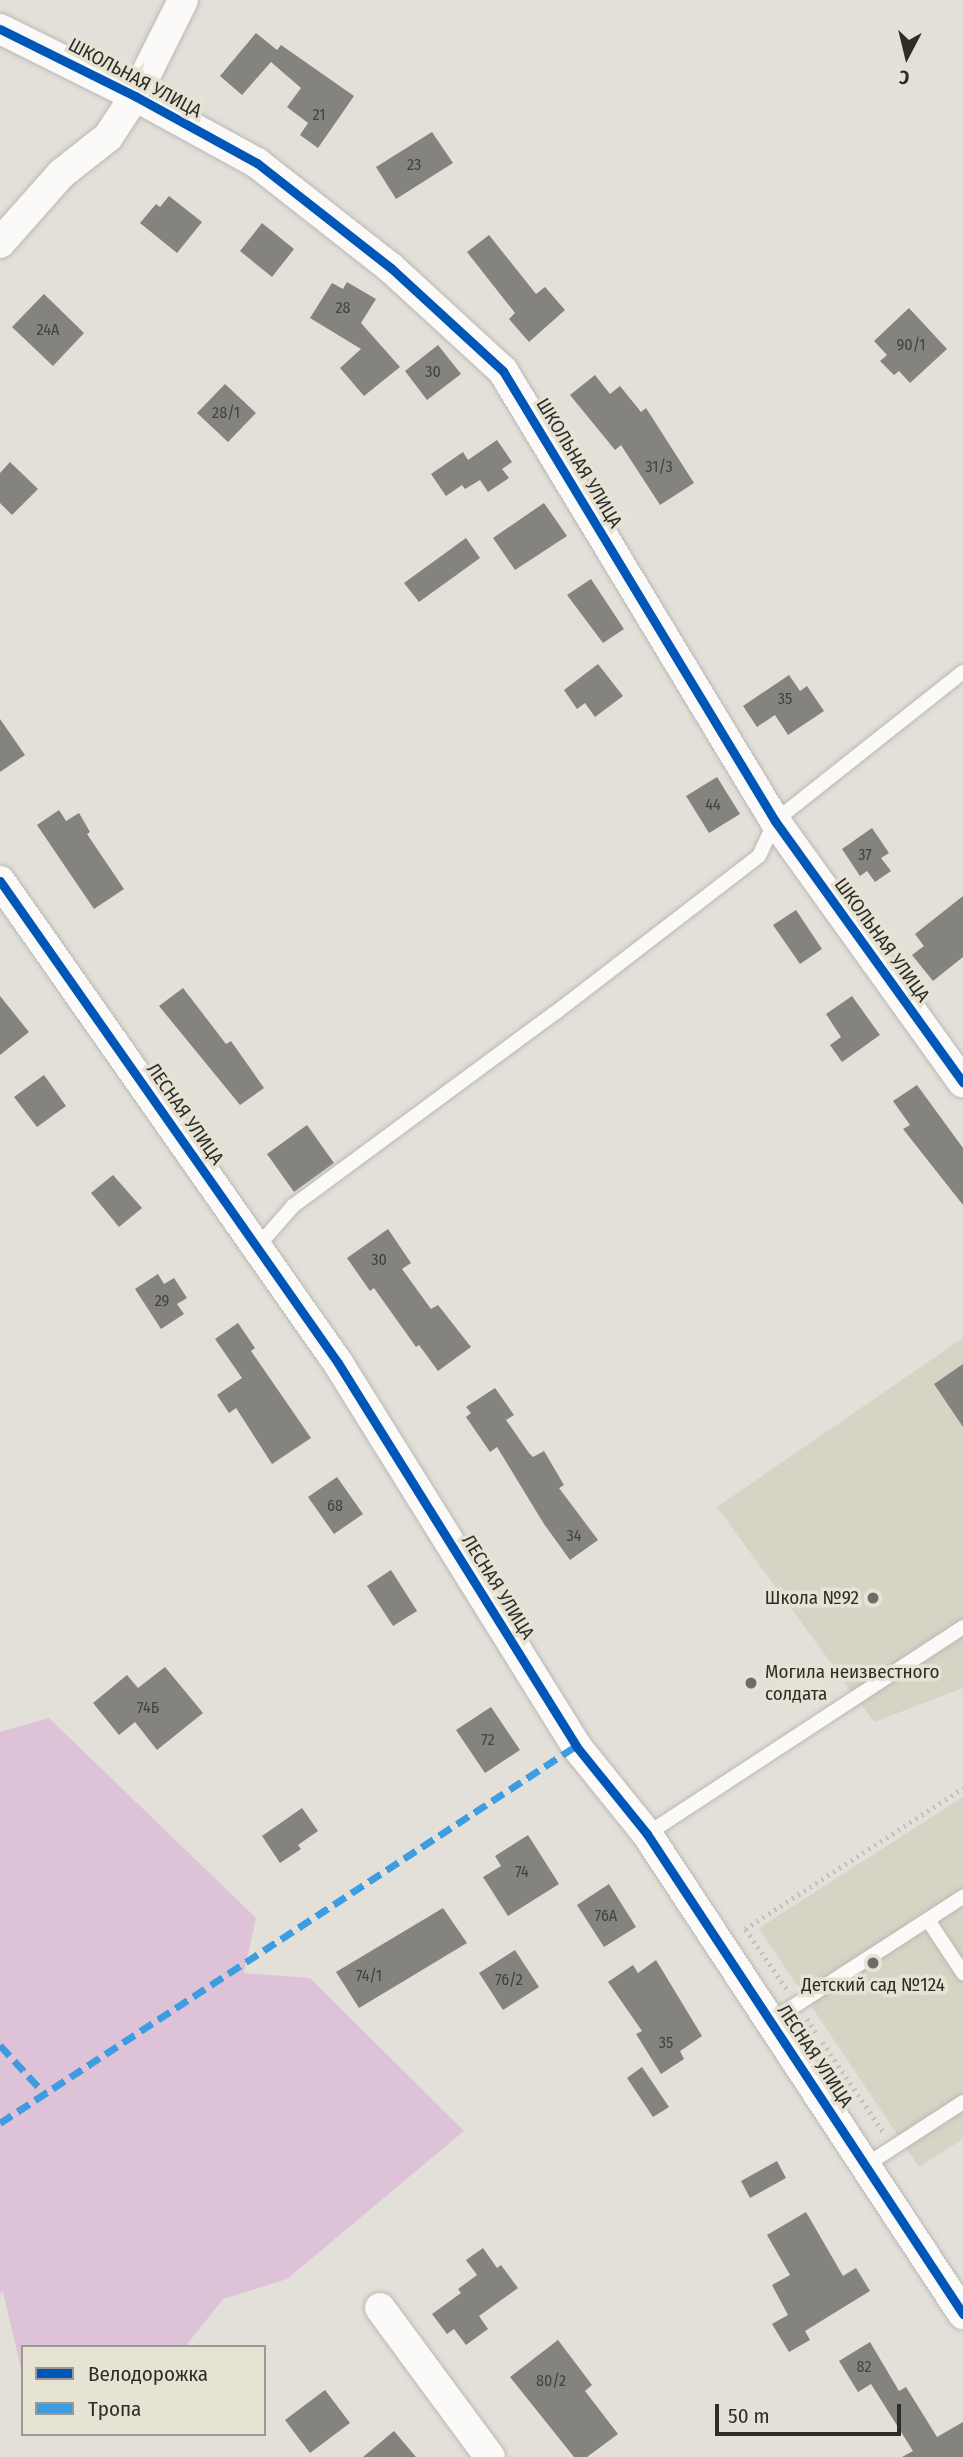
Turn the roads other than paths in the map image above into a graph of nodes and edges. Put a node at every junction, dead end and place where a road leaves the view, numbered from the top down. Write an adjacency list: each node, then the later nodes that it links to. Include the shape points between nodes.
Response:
1 (183, 0): 3 (street)
2 (0, 29): 3 (street, ШКОЛЬНАЯ УЛИЦА)
3 (135, 96): 4 (street, via 108,137 61,174); 6 (street, ШКОЛЬНАЯ УЛИЦА, via 257,163 391,268 503,371)
4 (0, 243)
5 (963, 672): 6 (lane)
6 (775, 821): 8 (street, ШКОЛЬНАЯ УЛИЦА); 9 (lane, via 759,856 293,1206)
7 (0, 881): 9 (street, ЛЕСНАЯ УЛИЦА)
8 (963, 1083)
9 (257, 1247): 11 (street, ЛЕСНАЯ УЛИЦА, via 338,1363 576,1746)
10 (963, 1627): 11 (lane)
11 (646, 1834): 15 (street, ЛЕСНАЯ УЛИЦА)
12 (963, 1897): 13 (lane)
13 (928, 1920): 14 (lane); 15 (lane)
14 (963, 1973)
15 (771, 2021): 17 (street, ЛЕСНАЯ УЛИЦА)
16 (963, 2102): 17 (lane)
17 (866, 2165): 19 (street, ЛЕСНАЯ УЛИЦА)
18 (380, 2308): 20 (street)
19 (963, 2314)
20 (490, 2457)

